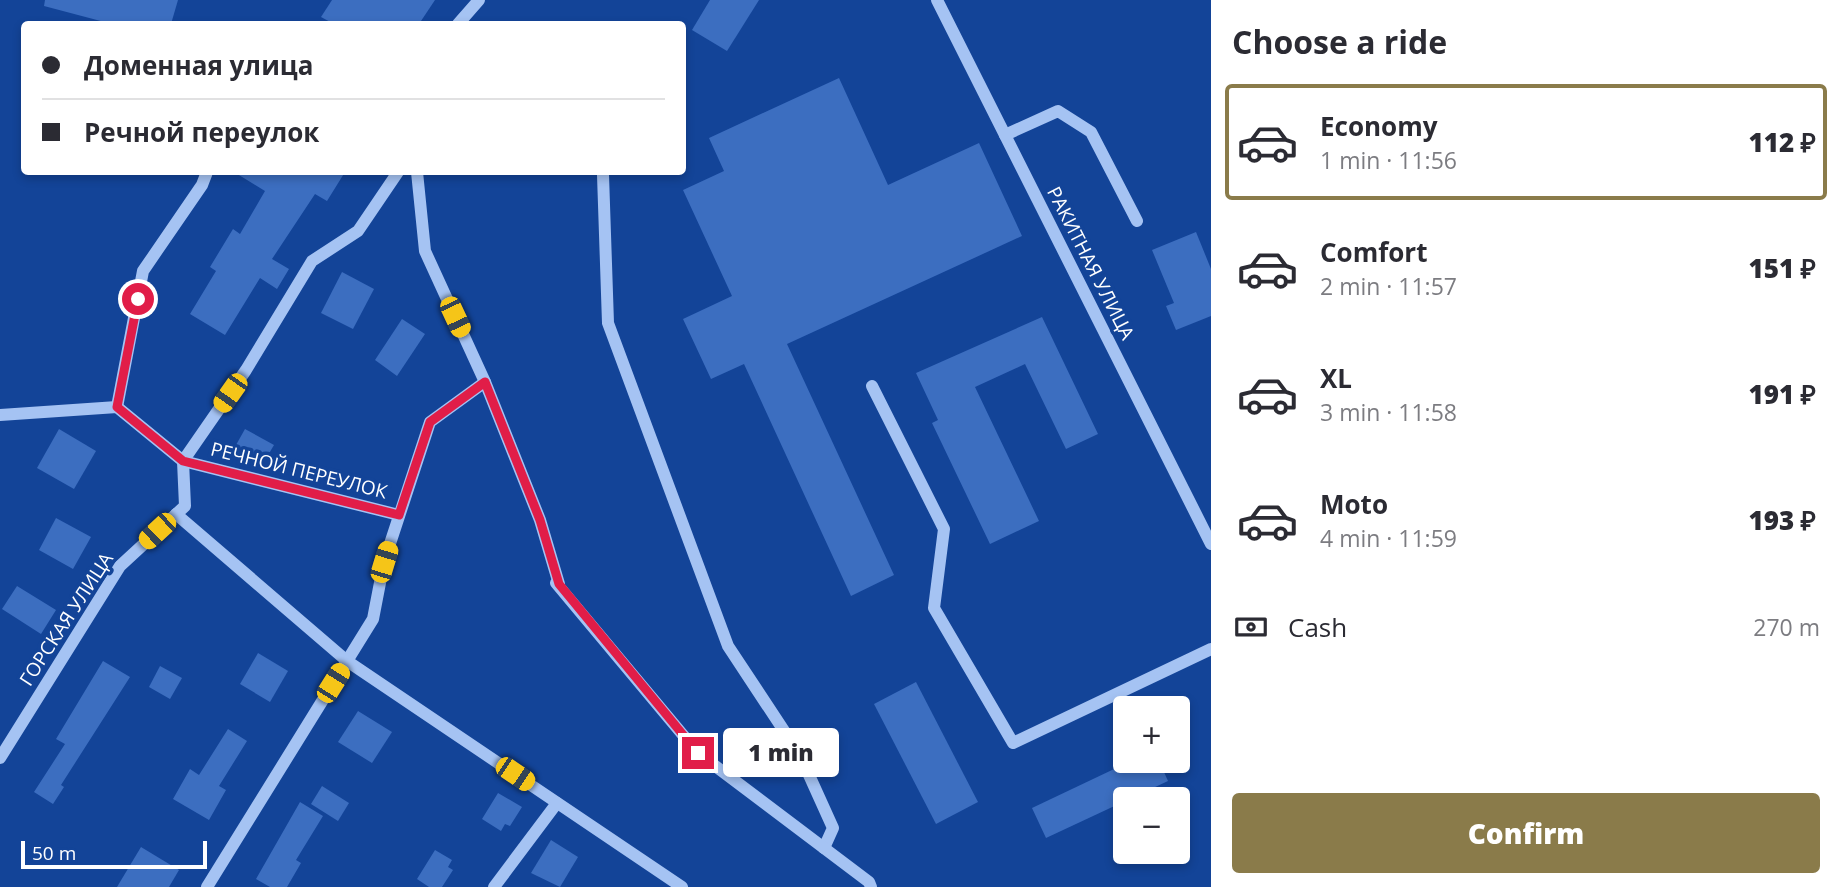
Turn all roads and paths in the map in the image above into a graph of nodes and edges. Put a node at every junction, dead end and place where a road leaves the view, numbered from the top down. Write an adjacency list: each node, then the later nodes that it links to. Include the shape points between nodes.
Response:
1 (479, 0): 3 (street)
2 (937, 0): 4 (street, РАКИТНАЯ УЛИЦА)
3 (461, 21)
4 (1005, 135): 9 (street, via 1058,111 1091,132); 17 (street, РАКИТНАЯ УЛИЦА)
5 (206, 175): 12 (street, via 143,271)
6 (396, 175): 14 (street, via 358,231 312,261 246,370)
7 (417, 175): 10 (street, via 425,251)
8 (603, 175): 22 (street, via 608,323 728,646 800,755 833,828)
9 (1138, 221)
10 (485, 382): 16 (street, via 430,422); 22 (street, via 540,520 558,583 698,753)
11 (872, 386): 18 (street, via 944,528 933,608 1013,743)
12 (117, 407): 13 (street); 14 (street, РЕЧНОЙ ПЕРЕУЛОК)
13 (0, 415)
14 (183, 461): 15 (street, via 185,506); 16 (street, РЕЧНОЙ ПЕРЕУЛОК)
15 (176, 514): 19 (street); 20 (street, ГОРСКАЯ УЛИЦА, via 120,566)
16 (399, 515): 19 (street, via 373,619)
17 (1211, 544)
18 (1211, 649)
19 (347, 661): 21 (street); 23 (street)
20 (0, 758)
21 (557, 803): 24 (street); 25 (street)
22 (824, 848): 26 (street)
23 (207, 887)
24 (494, 887)
25 (682, 887)
26 (871, 887)

